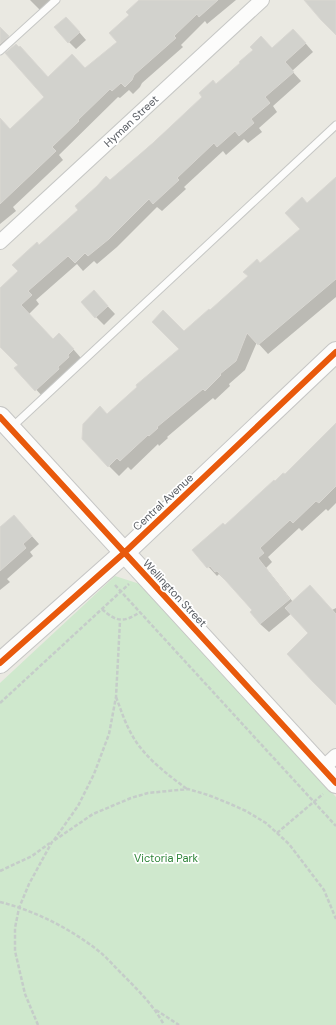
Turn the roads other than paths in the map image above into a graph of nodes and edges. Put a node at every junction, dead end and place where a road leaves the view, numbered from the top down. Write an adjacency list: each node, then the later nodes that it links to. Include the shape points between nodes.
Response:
1 (56, 0): 3 (lane)
2 (262, 0): 5 (street, Hyman Street)
3 (0, 51)
4 (336, 125): 7 (lane)
5 (0, 242)
6 (336, 352): 8 (street, Central Avenue)
7 (4, 425): 8 (street, Wellington Street)
8 (124, 552): 9 (street, Central Avenue); 10 (street, Wellington Street)
9 (0, 663)
10 (329, 762): 11 (street, Wellington Street)
11 (330, 788)

